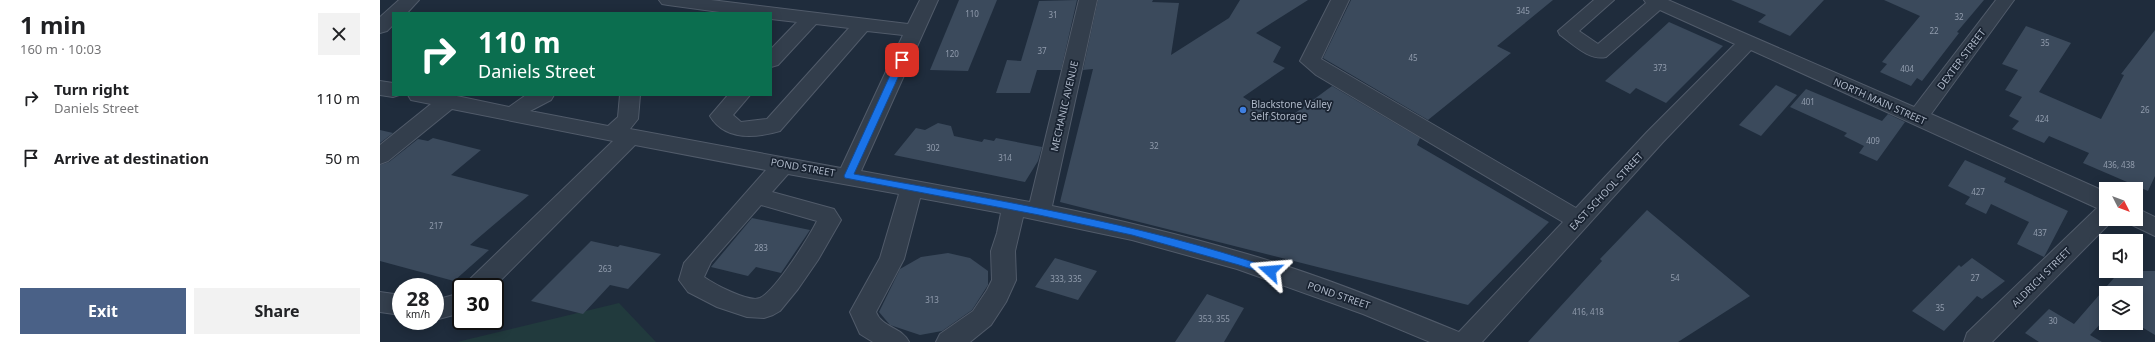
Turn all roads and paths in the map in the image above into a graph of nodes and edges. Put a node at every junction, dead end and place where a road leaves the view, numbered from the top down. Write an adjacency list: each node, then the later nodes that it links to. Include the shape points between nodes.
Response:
1 (410, 0): 9 (street)
2 (668, 0): 10 (street)
3 (929, 0): 16 (street)
4 (1088, 0): 36 (street, MECHANIC AVENUE)
5 (1340, 0): 37 (street, via 1310,61)
6 (1605, 0): 8 (street, via 1568,31 1599,53)
7 (2005, 0): 27 (street, DEXTER STREET)
8 (1655, 1): 17 (street, NORTH MAIN STREET)
9 (397, 12)
10 (763, 12)
11 (772, 13): 13 (street)
12 (392, 16): 15 (street)
13 (811, 18): 14 (street); 18 (street)
14 (862, 25): 16 (street); 24 (street, via 773,126 737,129 720,116)
15 (380, 27)
16 (915, 31): 31 (street)
17 (1748, 42): 27 (street, NORTH MAIN STREET); 37 (street, EAST SCHOOL STREET, via 1655,137)
18 (772, 60)
19 (380, 88): 20 (street)
20 (392, 90)
21 (423, 96): 25 (street, POND STREET)
22 (542, 96): 26 (street)
23 (630, 96): 28 (street, via 628,119)
24 (739, 96)
25 (449, 101): 26 (street, POND STREET); 29 (street)
26 (513, 114): 28 (street, POND STREET)
27 (1917, 118): 34 (street, NORTH MAIN STREET)
28 (622, 134): 30 (street, POND STREET); 39 (street)
29 (380, 156)
30 (784, 164): 31 (street, POND STREET); 33 (street)
31 (848, 176): 32 (street, POND STREET)
32 (912, 188): 35 (street, POND STREET); 43 (street, via 892,258 863,312 869,327)
33 (756, 196): 33 (street, via 703,256 693,270 691,280 697,287 714,297 764,308 781,294 824,232 829,220 826,215)
34 (2099, 199)
35 (1013, 207): 36 (street, POND STREET); 44 (street, via 1003,251 1004,280 997,295 982,318)
36 (1039, 212): 45 (street, POND STREET, via 1132,232 1241,261 1372,307)
37 (1579, 220): 46 (street, EAST SCHOOL STREET)
38 (2099, 220): 42 (street, ALDRICH STREET)
39 (486, 278)
40 (380, 302): 41 (street)
41 (392, 304)
42 (1976, 341)
43 (896, 342)
44 (949, 342)
45 (1457, 342)
46 (1466, 342)

